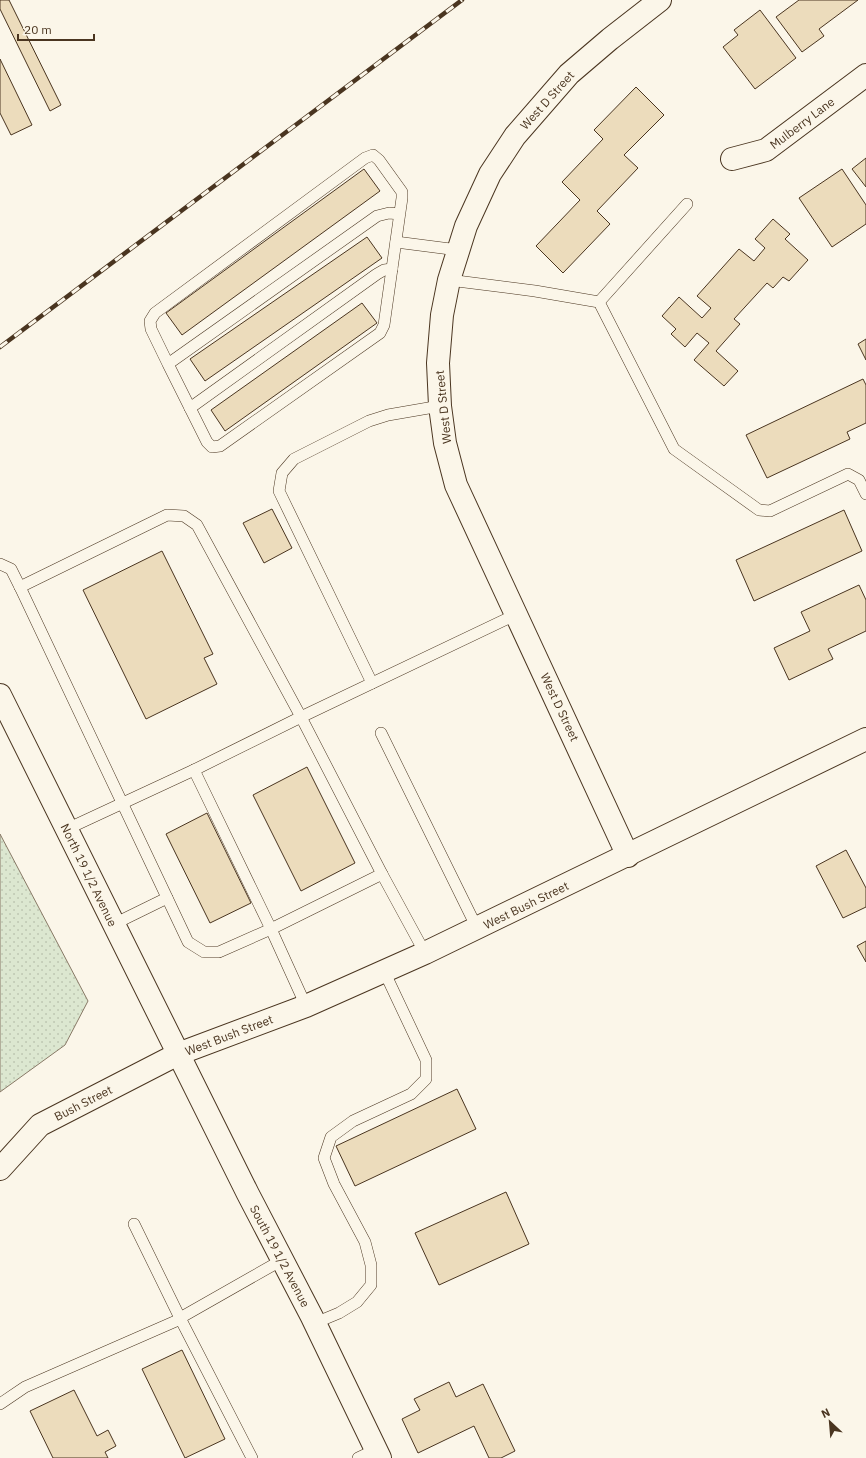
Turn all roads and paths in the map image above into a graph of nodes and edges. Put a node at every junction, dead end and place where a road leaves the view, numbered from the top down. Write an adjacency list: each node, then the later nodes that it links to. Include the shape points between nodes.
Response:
1 (660, 0): 7 (street, West D Street, via 569,74 515,136 490,174)
2 (866, 75): 3 (street, Mulberry Lane, via 766,150)
3 (732, 159)
4 (687, 204): 10 (lane)
5 (400, 214): 6 (lane); 11 (lane, via 377,216); 11 (lane, via 402,192 379,160 373,155 365,158 155,313 150,321 151,329)
6 (396, 242): 7 (lane); 8 (lane)
7 (458, 250): 9 (street, West D Street)
8 (392, 269): 13 (lane, via 377,274); 13 (lane, via 384,325 380,333 220,446 212,447 207,442)
9 (449, 280): 10 (lane); 12 (street, West D Street, via 442,315 439,355)
10 (598, 302): 14 (lane, via 674,449 759,510 770,511 848,474 859,480)
11 (168, 364): 13 (lane)
12 (440, 406): 17 (street, West D Street, via 445,443 456,485); 18 (lane, via 369,421 294,459 282,473 279,491)
13 (190, 408)
14 (866, 494)
15 (0, 564): 16 (lane, via 11,569)
16 (20, 588): 20 (lane, via 167,515 184,516 198,525); 24 (lane)
17 (517, 614): 18 (lane); 26 (street, West D Street)
18 (372, 683): 20 (lane)
19 (0, 695): 25 (street, North 19 1/2 Avenue)
20 (301, 717): 23 (lane); 27 (lane)
21 (381, 733): 30 (lane)
22 (866, 739): 26 (street, West Bush Street)
23 (194, 770): 24 (lane); 31 (lane)
24 (122, 804): 25 (lane); 28 (lane)
25 (67, 829): 29 (street, North 19 1/2 Avenue)
26 (628, 856): 30 (street, West Bush Street)
27 (382, 874): 31 (lane); 32 (lane)
28 (167, 898): 29 (lane); 31 (lane, via 188,942 204,952 219,952)
29 (114, 924): 35 (street, North 19 1/2 Avenue)
30 (477, 928): 32 (street, West Bush Street)
31 (271, 929): 34 (lane)
32 (426, 953): 33 (street, West Bush Street)
33 (384, 971): 34 (street, West Bush Street); 40 (lane, via 426,1060 426,1079 411,1094 353,1122 331,1137 324,1158 334,1184 365,1242 371,1265 371,1285 357,1302)
34 (306, 1006): 35 (street, West Bush Street)
35 (178, 1054): 36 (street, Bush Street, via 40,1125); 38 (street, South 19 1/2 Avenue)
36 (0, 1169)
37 (134, 1224): 39 (lane)
38 (282, 1260): 39 (lane); 40 (street, South 19 1/2 Avenue)
39 (180, 1318): 41 (lane, via 176,1322 26,1387); 43 (lane)
40 (315, 1323): 42 (street, South 19 1/2 Avenue)
41 (0, 1404)
42 (371, 1455)
43 (252, 1458)

